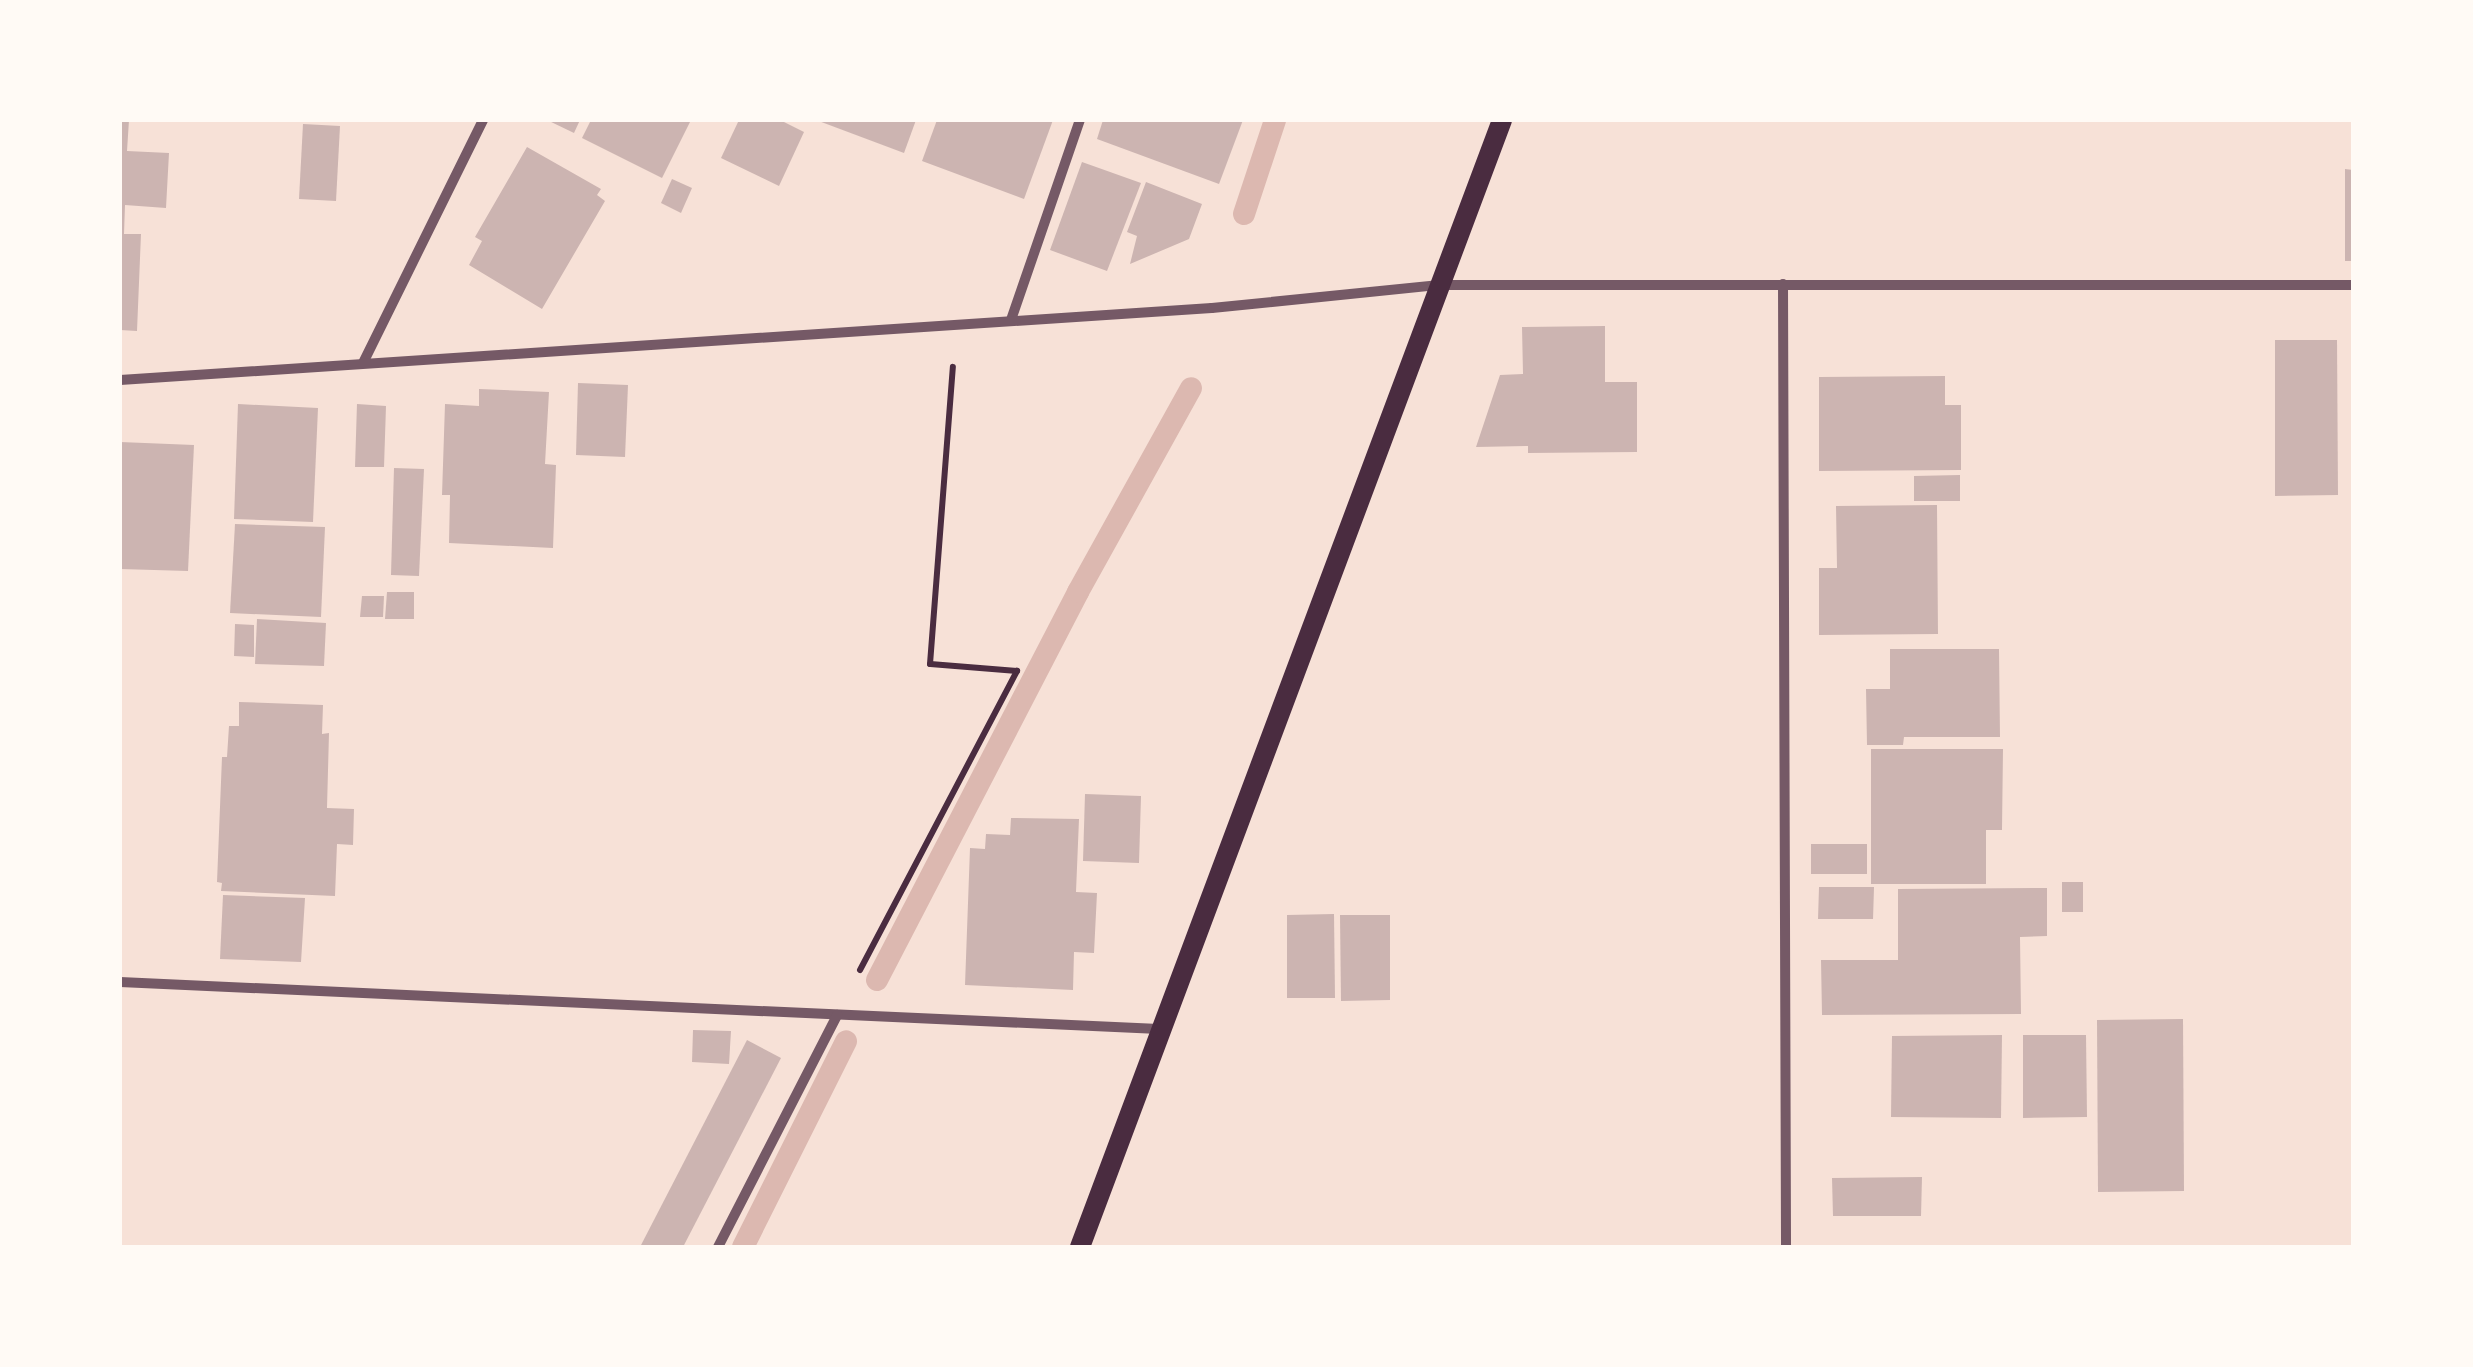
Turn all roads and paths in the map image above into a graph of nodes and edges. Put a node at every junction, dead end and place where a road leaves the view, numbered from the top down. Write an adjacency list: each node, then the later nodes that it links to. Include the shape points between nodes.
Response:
1 (483, 120): 9 (street)
2 (1080, 120): 7 (street)
3 (1502, 120): 4 (main road)
4 (1440, 284): 5 (street); 7 (street); 13 (main road)
5 (1783, 284): 6 (street); 16 (street)
6 (2353, 284)
7 (1011, 320): 8 (street)
8 (956, 326): 9 (street); 12 (path, via 930,664 1016,671)
9 (362, 363): 10 (street)
10 (120, 380)
11 (120, 982): 12 (street)
12 (836, 1015): 13 (street); 14 (street)
13 (1158, 1029): 15 (main road)
14 (718, 1247)
15 (1080, 1247)
16 (1786, 1247)

